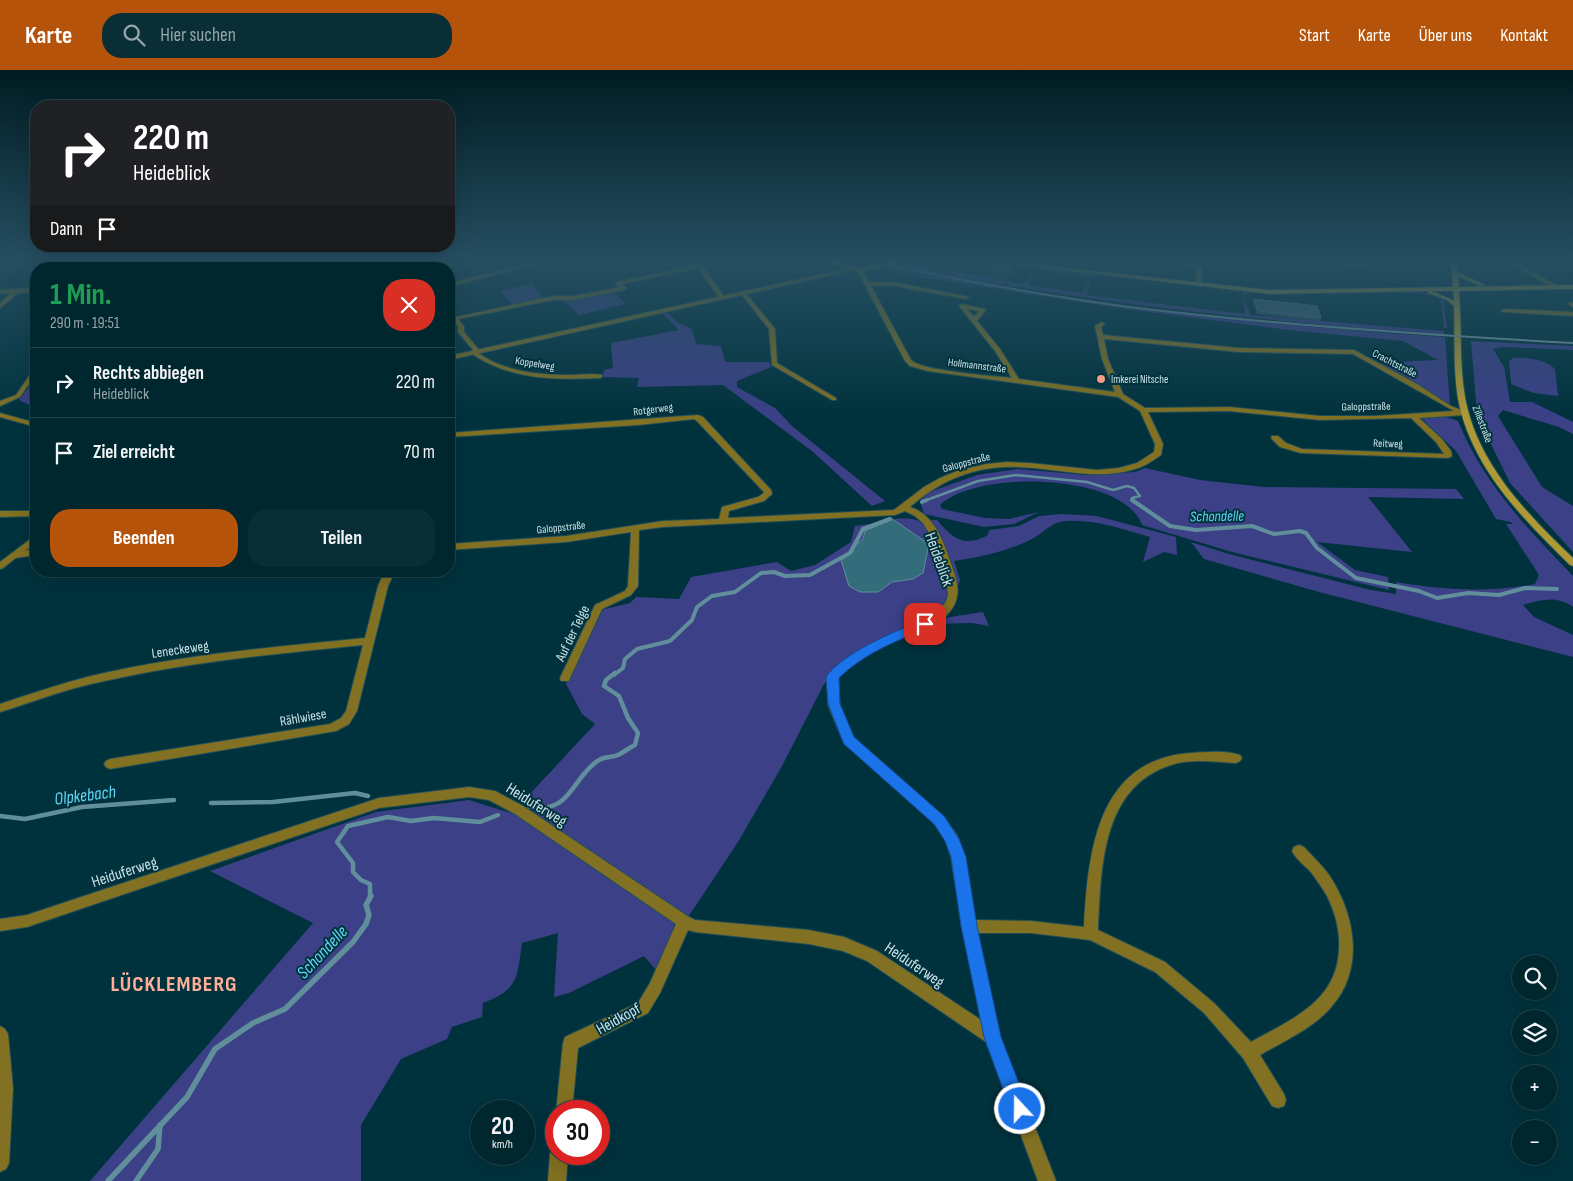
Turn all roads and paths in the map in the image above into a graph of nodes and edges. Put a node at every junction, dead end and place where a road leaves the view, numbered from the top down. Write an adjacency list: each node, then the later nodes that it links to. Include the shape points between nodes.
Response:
1 (485, 312): 9 (street, Koppelweg)
2 (659, 312): 14 (street)
3 (758, 312): 20 (street, via 772,329 774,364)
4 (882, 312): 18 (street, Hollmannstraße, via 912,365)
5 (1458, 312): 23 (main road, Zillestraße, via 1459,367)
6 (1532, 312): 7 (street)
7 (1537, 312): 8 (street)
8 (1573, 314)
9 (455, 318)
10 (455, 319): 14 (street, Koppelweg)
11 (974, 321): 18 (street, via 998,350)
12 (1102, 324): 13 (street, via 1098,326)
13 (1100, 337): 19 (street); 23 (street, Crachtstraße, via 1239,350 1354,352)
14 (475, 352): 15 (street); 16 (street, Koppelweg, via 483,361 520,372 564,378)
15 (455, 357)
16 (600, 376)
17 (30, 379): 21 (street, via 18,396)
18 (1017, 381): 19 (street, Hollmannstraße)
19 (1120, 395): 22 (street, Hollmannstraße)
20 (834, 399)
21 (0, 404)
22 (1143, 410): 25 (street, Galoppstraße, via 1229,409 1320,418); 29 (street, Galoppstraße, via 1159,444 1158,453 1136,467 1101,471 1013,464 987,466 934,484)
23 (1465, 413): 25 (street, Galoppstraße); 38 (main road, Zillestraße, via 1474,440 1502,485 1532,522)
24 (0, 415): 26 (street)
25 (1412, 416): 28 (street, Reitweg, via 1443,445 1448,456 1301,451 1283,445)
26 (30, 423)
27 (455, 435): 32 (street, Rotgerweg, via 695,417 767,490 768,494 762,499 725,510)
28 (1275, 438)
29 (905, 508): 32 (street, Galoppstraße, via 884,513); 49 (street, Heideblick, via 919,515 934,532 950,578 953,594 950,603 936,620 874,646 849,661 832,677 834,704 848,740 939,820 952,839)
30 (0, 514): 31 (street)
31 (30, 514)
32 (723, 521): 33 (street, Galoppstraße)
33 (635, 528): 35 (street, Galoppstraße, via 566,539); 42 (street, Auf der Telge, via 633,586 628,593 598,607)
34 (30, 543): 37 (street)
35 (455, 547)
36 (30, 553): 37 (street)
37 (15, 554): 39 (street)
38 (1573, 563)
39 (0, 566)
40 (387, 577): 41 (street, Rählwiese)
41 (369, 641): 43 (street, Leneckeweg, via 265,652 102,677); 45 (street, Rählwiese, via 350,711 345,721 332,728)
42 (565, 678)
43 (0, 708)
44 (1236, 758): 50 (street, via 1211,756 1170,761 1150,768 1119,795 1098,848)
45 (110, 764)
46 (1299, 851): 53 (street, via 1325,880 1338,904 1345,928 1347,956 1341,982 1326,1002 1307,1018)
47 (684, 922): 48 (street, Heiduferweg, via 523,812 491,795 470,792 379,804 27,921); 51 (street, Heiduferweg, via 844,944 872,956); 54 (street, Heidkopf, via 643,1008 571,1043)
48 (0, 925)
49 (969, 926): 50 (street, via 1031,927); 51 (street, Heideblick)
50 (1091, 934): 53 (street, via 1160,967 1209,1008)
51 (992, 1037): 59 (street, Heideblick)
52 (1, 1042): 56 (street, via 6,1088)
53 (1249, 1052): 55 (street)
54 (565, 1100)
55 (1278, 1100)
56 (0, 1163)
57 (559, 1165): 58 (street)
58 (557, 1181)
59 (1046, 1181)

